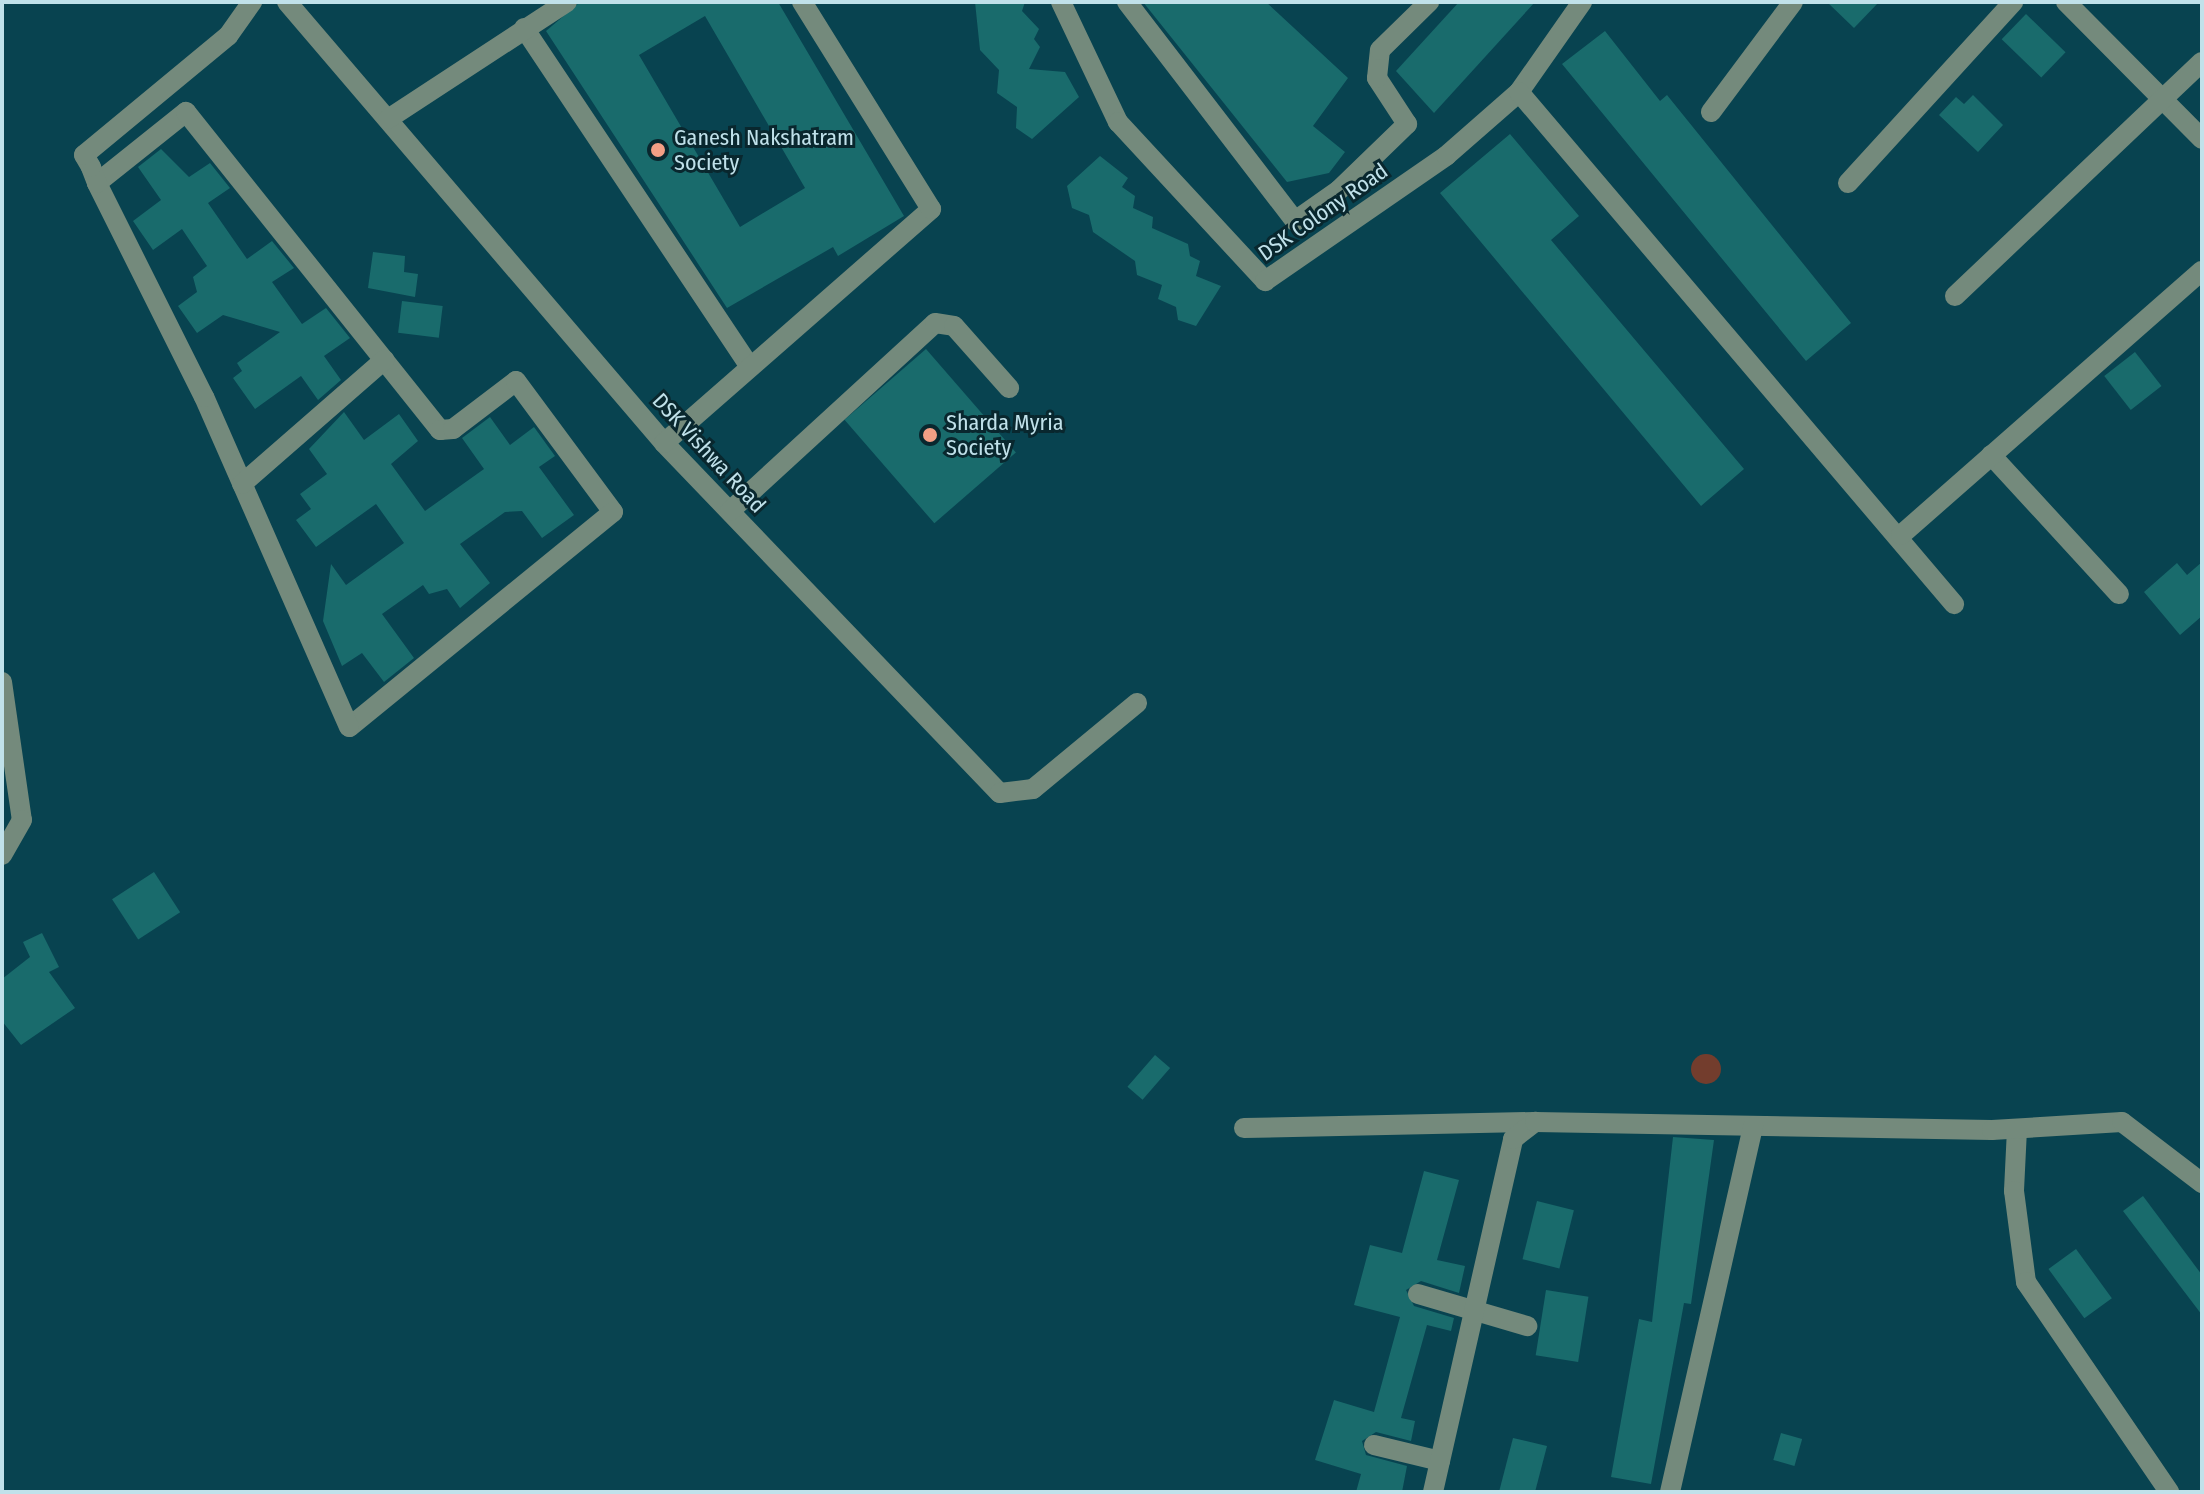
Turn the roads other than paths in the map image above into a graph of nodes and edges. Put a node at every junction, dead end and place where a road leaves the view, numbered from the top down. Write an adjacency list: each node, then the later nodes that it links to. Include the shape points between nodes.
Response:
1 (252, 2): 19 (street, via 228,36 84,155)
2 (287, 2): 17 (street, DSK Vishwa Road)
3 (567, 2): 12 (street)
4 (802, 2): 24 (street, via 931,209)
5 (1061, 2): 14 (street, DSK Colony Road, via 1118,122 1265,281 1446,156)
6 (1127, 2): 7 (street, via 1295,221 1339,190 1407,124 1377,78 1380,50)
7 (1429, 2)
8 (1582, 2): 14 (street, DSK Colony Road)
9 (1793, 2): 16 (street)
10 (2013, 2): 20 (street)
11 (2066, 2): 15 (street)
12 (524, 28): 17 (street); 24 (street)
13 (2202, 62): 15 (street)
14 (1519, 92): 30 (street)
15 (2163, 99): 18 (street); 22 (street)
16 (1711, 112)
17 (388, 119): 26 (street, DSK Vishwa Road)
18 (2202, 139)
19 (97, 183): 23 (street, via 186,112); 28 (street)
20 (1848, 183)
21 (2202, 271): 27 (street)
22 (1955, 296)
23 (384, 360): 28 (street); 28 (street, via 440,430 453,429 516,381 613,512 349,727)
24 (749, 365): 26 (street)
25 (1009, 388): 29 (street, via 954,326 935,323)
26 (664, 443): 29 (street, DSK Vishwa Road)
27 (1991, 455): 30 (street); 31 (street)
28 (242, 484)
29 (730, 511): 34 (street, DSK Vishwa Road, via 1000,793 1033,789)
30 (1901, 535): 32 (street)
31 (2119, 594)
32 (1954, 604)
33 (2, 682): 35 (street, via 22,820)
34 (1137, 703)
35 (2, 855)
36 (1535, 1122): 37 (street); 38 (street); 42 (street, via 1513,1139)
37 (1753, 1126): 39 (street); 47 (street)
38 (1244, 1128)
39 (2017, 1129): 40 (street, via 2122,1122); 48 (street, via 2014,1191 2026,1282)
40 (2202, 1183)
41 (1418, 1294): 42 (street)
42 (1474, 1309): 43 (street); 45 (street)
43 (1527, 1326)
44 (1374, 1445): 45 (street)
45 (1440, 1461): 46 (street)
46 (1433, 1492)
47 (1670, 1492)
48 (2169, 1492)

